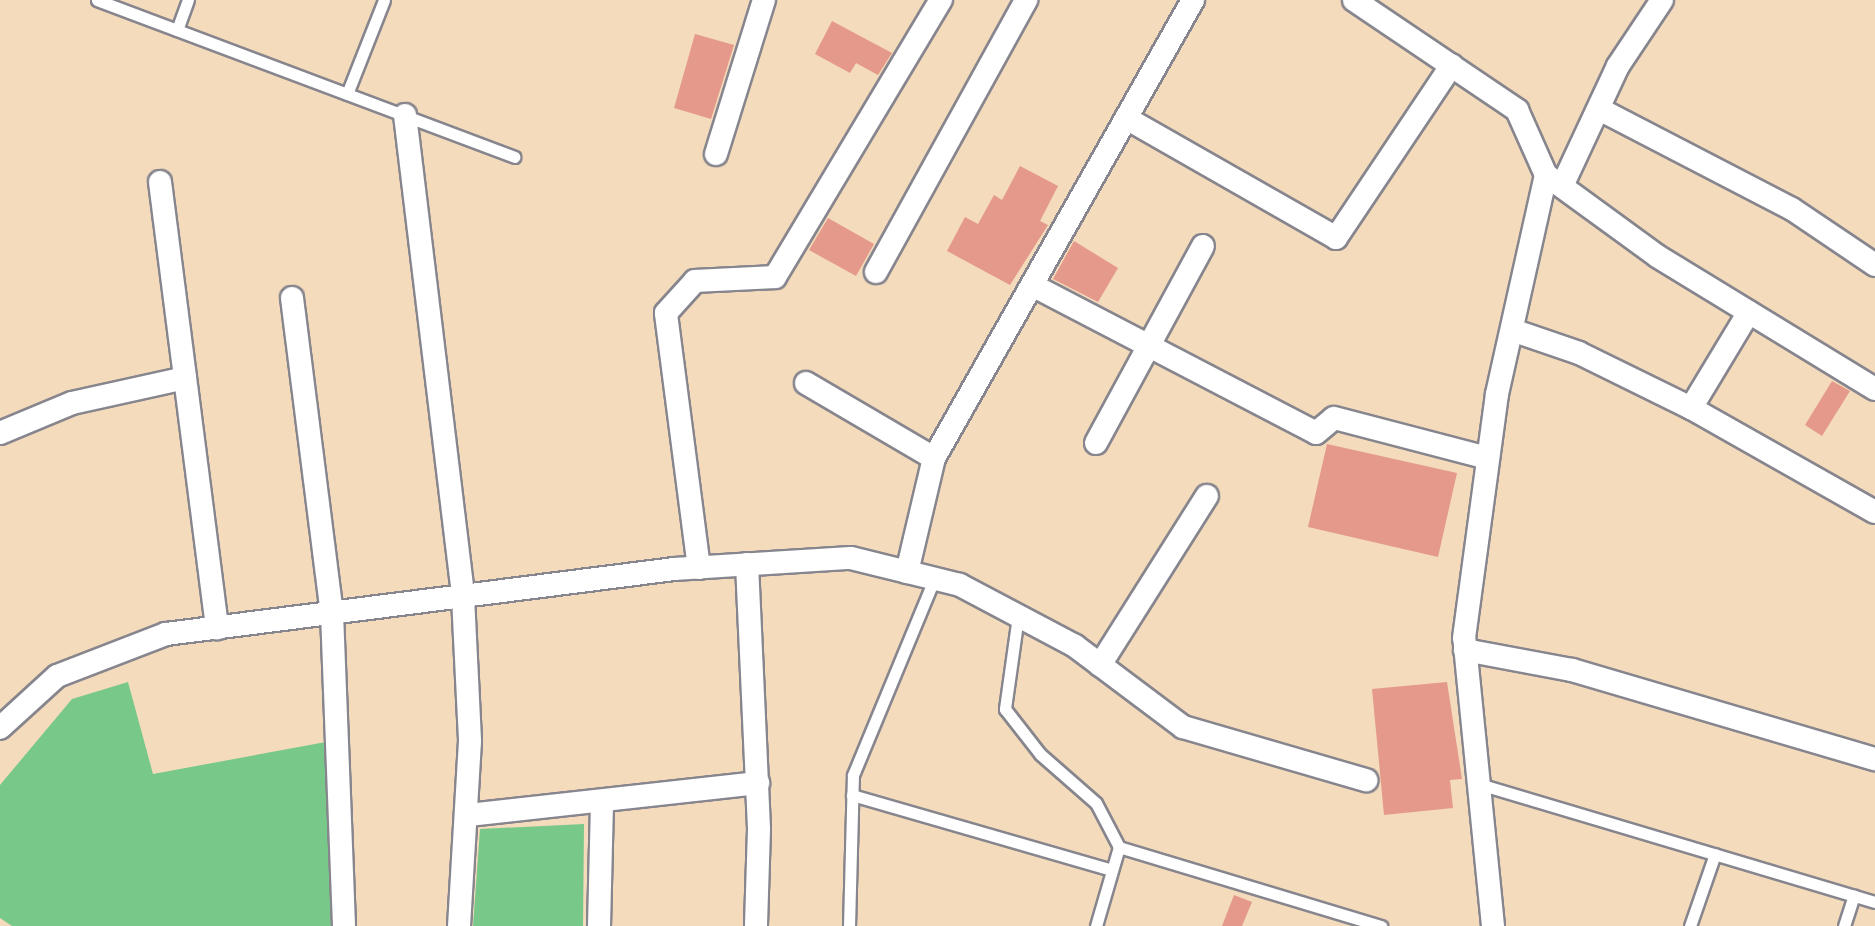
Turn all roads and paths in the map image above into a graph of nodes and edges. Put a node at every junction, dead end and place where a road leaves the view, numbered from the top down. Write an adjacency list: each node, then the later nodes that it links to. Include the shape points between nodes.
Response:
1 (97, 0): 10 (lane)
2 (188, 0): 10 (lane)
3 (384, 0): 12 (lane)
4 (764, 0): 16 (street)
5 (941, 0): 39 (street, via 776,277 695,282 666,313)
6 (1026, 0): 22 (street)
7 (1193, 0): 15 (street)
8 (1354, 0): 11 (street)
9 (1662, 0): 13 (street, via 1618,66)
10 (177, 30): 12 (lane)
11 (1452, 66): 15 (street, via 1336,238); 18 (street, via 1517,110)
12 (347, 94): 14 (lane)
13 (1601, 110): 18 (street); 21 (street, via 1792,208)
14 (405, 116): 17 (lane); 42 (street)
15 (1126, 118): 23 (street)
16 (716, 154)
17 (514, 156)
18 (1554, 180): 25 (street); 26 (street)
19 (160, 182): 28 (street)
20 (1203, 246): 27 (street)
21 (1875, 266)
22 (876, 272)
23 (1032, 285): 27 (street); 34 (street)
24 (292, 298): 43 (street)
25 (1749, 312): 30 (street); 31 (street)
26 (1512, 330): 31 (street, via 1579,353); 35 (street)
27 (1149, 346): 33 (street); 35 (street, via 1316,433 1334,418)
28 (185, 378): 32 (street, via 72,402); 45 (street)
29 (806, 384): 34 (street)
30 (1875, 389)
31 (1691, 408): 37 (street)
32 (0, 433)
33 (1096, 444)
34 (934, 458): 40 (street)
35 (1488, 458): 46 (street)
36 (1208, 496): 47 (street)
37 (1875, 512)
38 (747, 564): 39 (street); 40 (street, via 851,558); 51 (street)
39 (699, 568): 42 (street)
40 (907, 572): 41 (street)
41 (934, 579): 44 (street); 53 (lane, via 853,776)
42 (463, 596): 43 (street); 55 (street)
43 (332, 613): 45 (street); 61 (street)
44 (1018, 616): 47 (street); 56 (lane, via 1005,709 1040,754 1096,804)
45 (217, 628): 48 (street, via 166,634 57,676)
46 (1465, 650): 49 (street, via 1572,670); 52 (street)
47 (1100, 665): 50 (street, via 1183,727)
48 (0, 728)
49 (1875, 759)
50 (1366, 780)
51 (758, 783): 54 (street); 64 (street)
52 (1479, 784): 57 (lane); 68 (street)
53 (852, 795): 58 (lane); 65 (lane)
54 (602, 802): 55 (street); 63 (street)
55 (468, 814): 62 (street)
56 (1119, 847): 58 (lane); 67 (lane)
57 (1715, 854): 59 (lane); 69 (lane)
58 (1111, 870): 66 (lane)
59 (1854, 896): 60 (lane); 70 (lane)
60 (1875, 902)
61 (344, 926)
62 (460, 926)
63 (600, 926)
64 (756, 926)
65 (849, 926)
66 (1096, 926)
67 (1381, 926)
68 (1493, 926)
69 (1690, 926)
70 (1844, 926)

